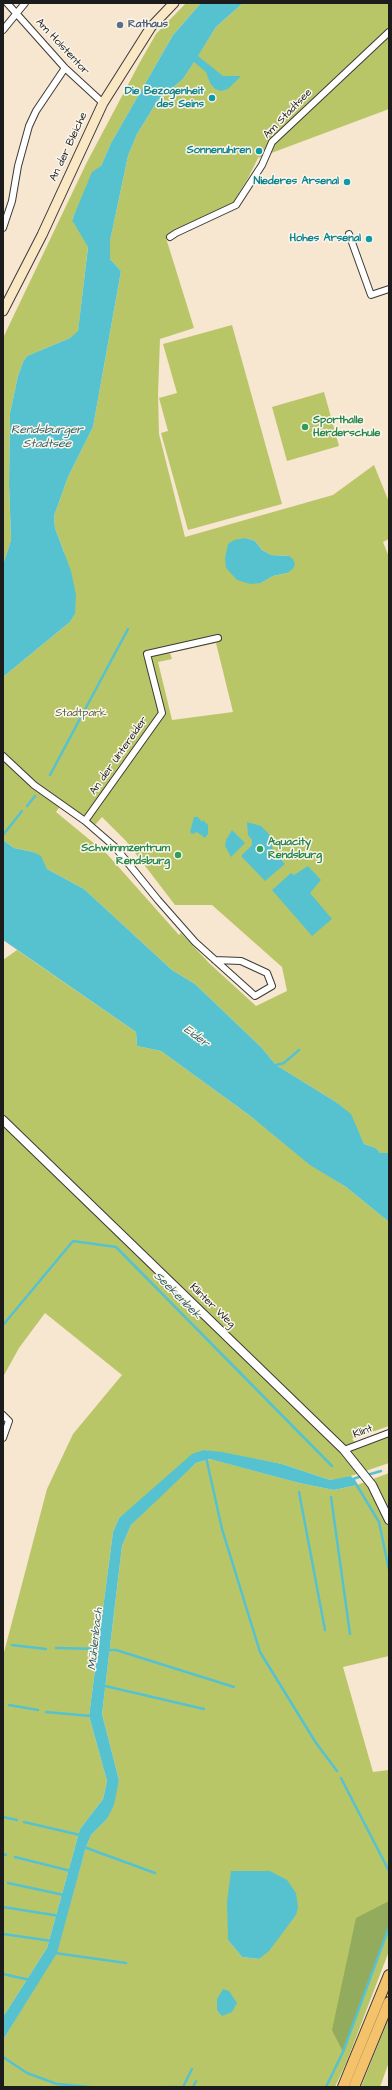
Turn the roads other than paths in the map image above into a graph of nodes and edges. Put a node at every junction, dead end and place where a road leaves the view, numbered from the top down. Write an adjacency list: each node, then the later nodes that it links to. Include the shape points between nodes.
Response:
1 (6, 3): 4 (street, Am Holstentor)
2 (25, 3): 4 (street)
3 (174, 3): 8 (main road, An der Bleiche, via 151,27)
4 (16, 12): 5 (street); 7 (street, Am Holstentor)
5 (3, 30)
6 (389, 32): 11 (street, Am Stadtsee, via 272,142 262,165 236,205)
7 (65, 68): 8 (street, Am Holstentor); 9 (street, via 29,126 12,201)
8 (103, 104): 13 (main road, An der Bleiche, via 42,235)
9 (3, 228)
10 (349, 234): 12 (street, via 372,296)
11 (170, 238)
12 (389, 289)
13 (3, 311)
14 (218, 638): 16 (street, An der Untereider, via 147,654 162,713)
15 (3, 756): 16 (street, via 34,785)
16 (85, 821): 17 (street, via 115,847 158,900)
17 (215, 960): 17 (street, via 255,996 272,986 267,973 241,962)
18 (3, 1120): 22 (street, Klinter Weg)
19 (3, 1415): 21 (street, via 8,1421)
20 (389, 1433): 22 (street, Klint)
21 (3, 1438)
22 (344, 1450): 23 (street, Klinter Weg, via 372,1485)
23 (389, 1520)
24 (389, 1975): 26 (highway)
25 (389, 2002): 27 (highway)
26 (343, 2087)
27 (354, 2087)

